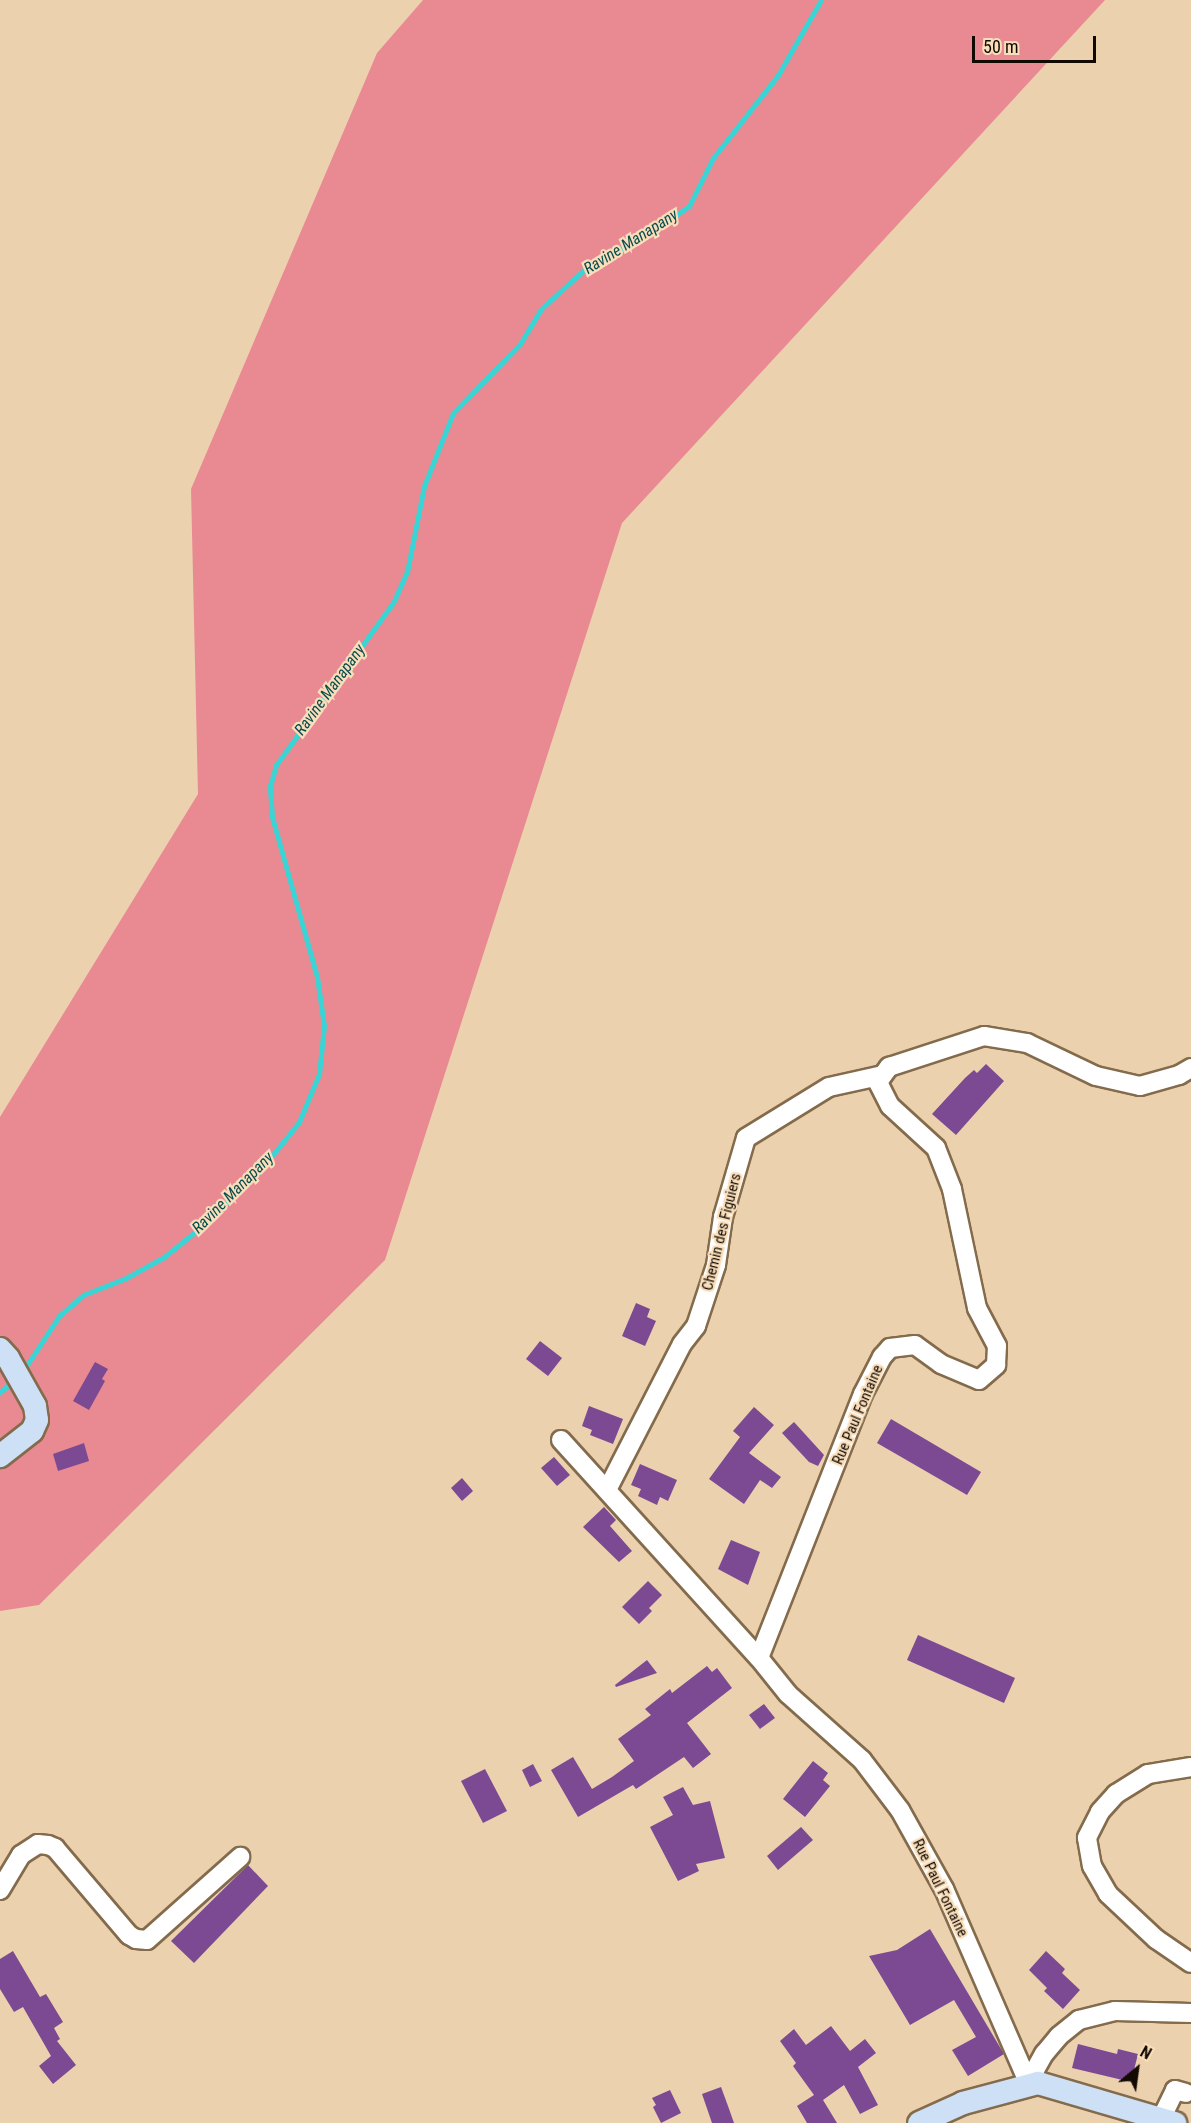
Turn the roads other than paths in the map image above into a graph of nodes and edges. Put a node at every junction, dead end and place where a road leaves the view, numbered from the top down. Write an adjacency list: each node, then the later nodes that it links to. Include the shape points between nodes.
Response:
1 (1191, 1068): 2 (street, via 1140,1086 1096,1076 1027,1043 984,1036 889,1067)
2 (883, 1075): 6 (street, Chemin des Figuiers, via 829,1087 746,1138 723,1217 716,1265 696,1326 682,1344); 7 (street, Rue Paul Fontaine, via 878,1082 890,1106 936,1148 952,1189 977,1308 997,1346 996,1365 979,1380 941,1364 915,1345 890,1348 882,1357 863,1394)
3 (4, 1354): 5 (main road, via 35,1406 37,1420 32,1431)
4 (561, 1440): 6 (street)
5 (0, 1456)
6 (607, 1490): 7 (street)
7 (759, 1658): 13 (street, Rue Paul Fontaine, via 788,1694 862,1761 900,1809 944,1889 1025,2074)
8 (1191, 1767): 11 (street, via 1148,1774 1116,1794 1100,1812 1087,1838 1092,1866 1108,1894 1156,1939)
9 (240, 1857): 10 (street, via 147,1940 129,1935 55,1848 48,1845 38,1844 21,1856)
10 (0, 1890)
11 (1191, 1963)
12 (1191, 2013): 13 (street, via 1115,2011 1079,2020 1044,2054)
13 (1034, 2081): 15 (main road); 16 (main road, via 963,2103)
14 (1186, 2093): 15 (street, via 1176,2090)
15 (1168, 2121)
16 (919, 2123)

